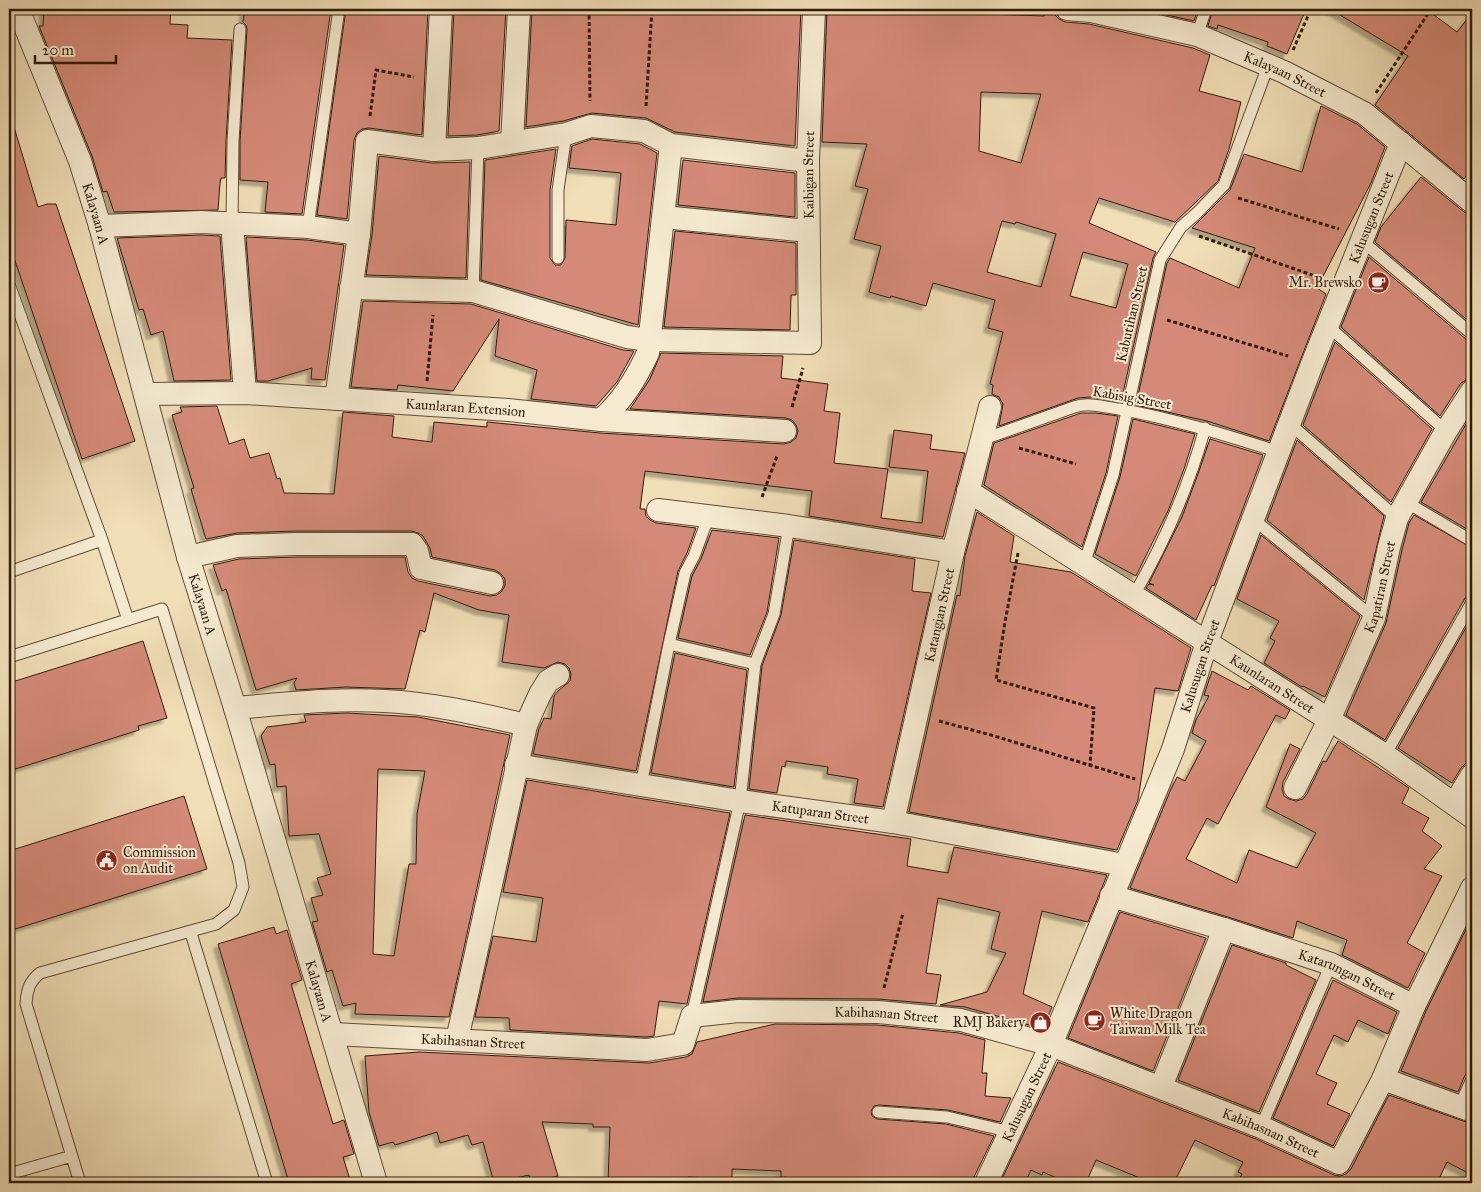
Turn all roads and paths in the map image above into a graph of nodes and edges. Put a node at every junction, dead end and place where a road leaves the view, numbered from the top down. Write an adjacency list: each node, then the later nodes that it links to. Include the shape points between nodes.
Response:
1 (339, 9): 33 (lane)
2 (441, 9): 16 (street)
3 (519, 9): 22 (street)
4 (589, 9): 18 (path)
5 (652, 9): 19 (path)
6 (814, 9): 27 (street, Kaibigan Street)
7 (1067, 9): 11 (street, Kalayaan Street)
8 (1206, 9): 14 (lane)
9 (1311, 9): 15 (path)
10 (1431, 9): 17 (path)
11 (1091, 10): 14 (street, Kalayaan Street)
12 (17, 21): 32 (street, Kalayaan A, via 80,161)
13 (240, 29): 31 (lane)
14 (1197, 34): 15 (street, Kalayaan Street)
15 (1276, 69): 17 (street, Kalayaan Street); 28 (lane, Kabutihan Street, via 1224,185)
16 (436, 80): 21 (path, via 376,70); 26 (street)
17 (1364, 113): 23 (street, Kalayaan Street)
18 (590, 126): 19 (street); 20 (street)
19 (644, 131): 24 (street)
20 (566, 134): 22 (street); 38 (lane, via 558,190)
21 (367, 141): 26 (street); 36 (street)
22 (512, 142): 25 (street)
23 (1401, 143): 29 (street, Kalayaan Street); 37 (street, Kalusugan Street)
24 (671, 145): 27 (street); 30 (street)
25 (478, 148): 26 (street); 43 (lane)
26 (434, 150)
27 (808, 161): 35 (street, Kaibigan Street)
28 (1217, 193): 34 (lane, Kabutihan Street); 37 (path)
29 (1472, 202)
30 (663, 216): 35 (street); 47 (street)
31 (232, 224): 32 (street); 33 (street); 50 (street)
32 (100, 226): 51 (street, Kalayaan A)
33 (308, 227): 36 (street)
34 (1179, 230): 40 (path); 44 (lane, Kabutihan Street, via 1160,260)
35 (808, 231): 47 (street, Kaibigan Street, via 810,343)
36 (359, 234): 41 (street)
37 (1363, 238): 40 (street, Kalusugan Street); 46 (lane)
38 (558, 258)
39 (9, 284): 71 (lane)
40 (1344, 286): 45 (street, Kalusugan Street)
41 (351, 288): 42 (street); 52 (street)
42 (435, 289): 43 (street); 53 (path)
43 (473, 291): 47 (street, via 627,337)
44 (1148, 315): 48 (path); 55 (lane, Kabutihan Street)
45 (1328, 326): 48 (street, Kalusugan Street); 60 (lane)
46 (1472, 334)
47 (649, 340): 56 (street, via 648,353 638,374 617,405)
48 (1312, 364): 57 (street, Kalusugan Street)
49 (1472, 391): 60 (street, Kapatiran Street)
50 (245, 393): 51 (street, Kaunlaran Extension); 52 (street, Kaunlaran Extension)
51 (145, 394): 74 (street, Kalayaan A)
52 (336, 399): 53 (street, Kaunlaran Extension)
53 (425, 405): 56 (street, Kaunlaran Extension)
54 (990, 407): 61 (street, Katangian Street)
55 (1127, 411): 58 (lane, Kabisig Street); 61 (lane, Kabisig Street, via 1082,404); 75 (lane, Kabutihan Street, via 1113,475)
56 (600, 420): 59 (street, Kaunlaran Extension)
57 (1290, 424): 62 (street, Kalusugan Street); 66 (lane)
58 (1205, 428): 62 (lane, Kabisig Street); 78 (lane, via 1183,492 1154,559)
59 (786, 431)
60 (1446, 431): 66 (street, Kapatiran Street)
61 (981, 440): 63 (path); 64 (street, Katangian Street)
62 (1279, 452): 68 (street, Kalusugan Street)
63 (1076, 464)
64 (968, 491): 70 (street, Kaunlaran Street); 73 (street, Katangian Street)
65 (658, 510): 67 (street)
66 (1402, 510): 72 (lane); 80 (street, Kapatiran Street, via 1388,547)
67 (709, 515): 69 (street); 83 (lane, via 685,573)
68 (1253, 519): 80 (lane); 82 (street, Kalusugan Street)
69 (789, 526): 73 (street); 85 (lane, via 774,614)
70 (1024, 526): 75 (street, Kaunlaran Street); 93 (path, via 996,680 1094,708)
71 (102, 540): 76 (lane); 81 (lane)
72 (1472, 541)
73 (953, 552): 88 (street, Katangian Street)
74 (188, 557): 77 (street, via 237,546 412,544 421,568); 87 (street, Kalayaan A)
75 (1084, 564): 78 (street, Kaunlaran Street)
76 (9, 572)
77 (492, 583)
78 (1134, 595): 82 (street, Kaunlaran Street)
79 (1472, 602): 91 (lane)
80 (1374, 618): 89 (street, Kapatiran Street)
81 (128, 620): 84 (lane); 106 (lane, via 162,609 239,863 243,887 234,910 216,924)
82 (1207, 642): 89 (street, Kaunlaran Street); 96 (street, Kalusugan Street, via 1173,749)
83 (669, 644): 85 (lane); 95 (lane)
84 (9, 657)
85 (755, 664): 98 (lane)
86 (558, 675): 90 (street, via 548,681)
87 (235, 708): 90 (street, via 384,700 464,710); 111 (street, Kalayaan A)
88 (917, 715): 93 (path); 100 (street, Katangian Street)
89 (1329, 720): 91 (street, Kaunlaran Street); 97 (street, Kapatiran Street)
90 (526, 725): 92 (street)
91 (1385, 755): 99 (street, Kaunlaran Street)
92 (516, 765): 95 (street, Katuparan Street); 112 (street)
93 (1090, 765): 96 (path)
94 (1472, 776): 99 (street)
95 (641, 785): 98 (street, Katuparan Street)
96 (1157, 785): 101 (street, Kalusugan Street)
97 (1295, 788)
98 (740, 801): 100 (street, Katuparan Street); 110 (lane)
99 (1464, 810)
100 (893, 822): 101 (street, Katuparan Street)
101 (1124, 865): 103 (street, Kalusugan Street)
102 (1472, 888): 108 (street)
103 (1111, 896): 105 (street, Katarungan Street); 113 (street, Kalusugan Street)
104 (902, 913): 109 (path)
105 (1224, 930): 107 (street, Katarungan Street); 116 (street)
106 (191, 933): 121 (lane, via 40,973 31,981 26,992 26,1004); 124 (lane)
107 (1331, 964): 108 (street, Katarungan Street); 119 (lane)
108 (1414, 1006): 114 (street)
109 (878, 1012): 110 (street, Kabihasnan Street, via 738,1011); 113 (street, Kabihasnan Street, via 961,1020)
110 (692, 1016): 112 (street, Kabihasnan Street, via 683,1044 647,1050)
111 (333, 1034): 112 (street, Kabihasnan Street); 125 (street, Kalayaan A)
112 (457, 1040)
113 (1051, 1045): 116 (street, Kabihasnan Street); 120 (street, Kalusugan Street)
114 (1383, 1079): 117 (street); 119 (street, Kabihasnan Street, via 1339,1163)
115 (1472, 1079): 117 (lane)
116 (1160, 1087): 119 (street, Kabihasnan Street)
117 (1466, 1108)
118 (878, 1112): 120 (lane, via 947,1117)
119 (1261, 1127)
120 (1011, 1132): 126 (street, Kalusugan Street)
121 (72, 1156): 122 (lane); 123 (lane)
122 (9, 1174)
123 (80, 1183)
124 (267, 1183)
125 (376, 1183)
126 (986, 1183)

